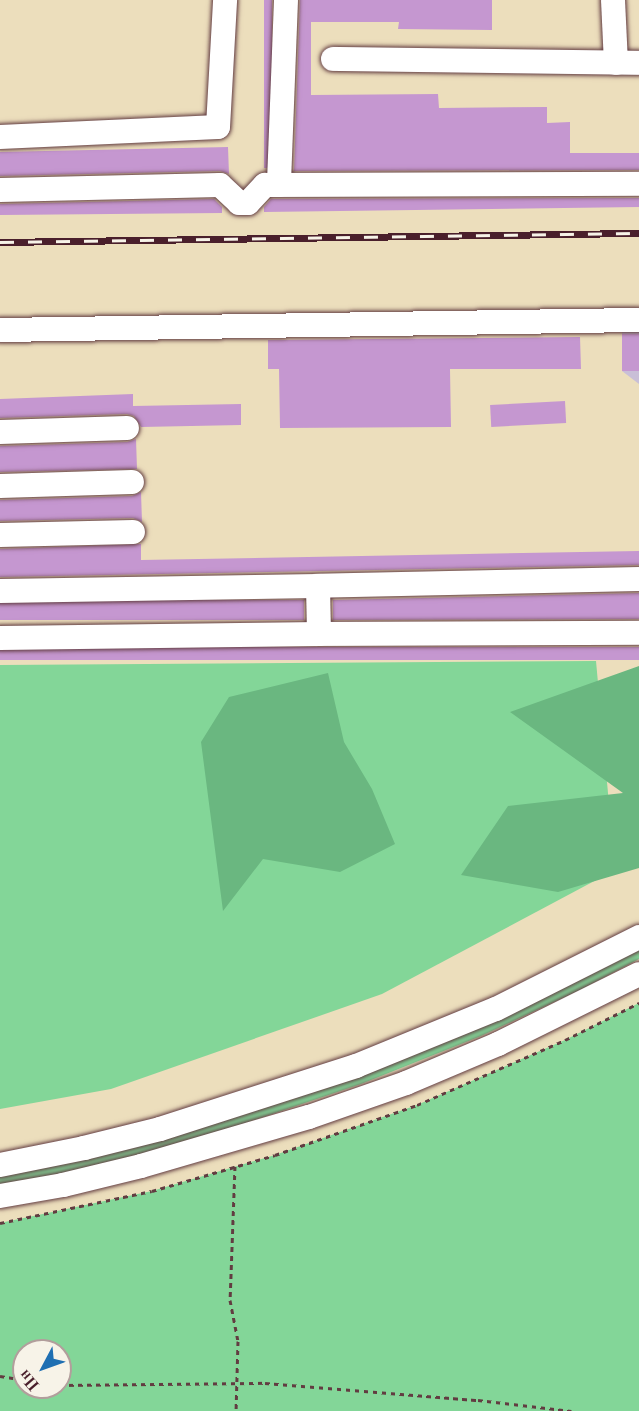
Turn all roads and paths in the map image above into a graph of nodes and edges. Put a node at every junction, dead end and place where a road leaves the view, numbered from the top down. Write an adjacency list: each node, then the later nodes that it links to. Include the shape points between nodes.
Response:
1 (225, 0): 6 (street, via 218,127)
2 (286, 0): 8 (street)
3 (613, 0): 5 (street)
4 (333, 59): 5 (street)
5 (627, 63)
6 (0, 137)
7 (639, 183): 8 (street)
8 (279, 185): 9 (street, via 265,185 248,203 239,203 220,185)
9 (0, 190)
10 (639, 320): 11 (street)
11 (0, 330)
12 (127, 428): 13 (street)
13 (0, 432)
14 (132, 482): 15 (street)
15 (0, 486)
16 (133, 532): 17 (street)
17 (0, 536)
18 (639, 579): 19 (street)
19 (318, 585): 20 (street); 22 (street)
20 (0, 591)
21 (639, 633): 22 (street)
22 (319, 634): 23 (street)
23 (0, 638)
24 (639, 938): 26 (street, via 496,1009 356,1066 160,1129)
25 (639, 974): 28 (street, via 498,1044 342,1106 141,1166)
26 (0, 1165)
27 (235, 1166): 29 (path, via 230,1289 238,1341)
28 (0, 1196)
29 (235, 1384): 30 (path); 31 (path); 32 (path, via 478,1400)
30 (72, 1385)
31 (236, 1411)
32 (570, 1411)

